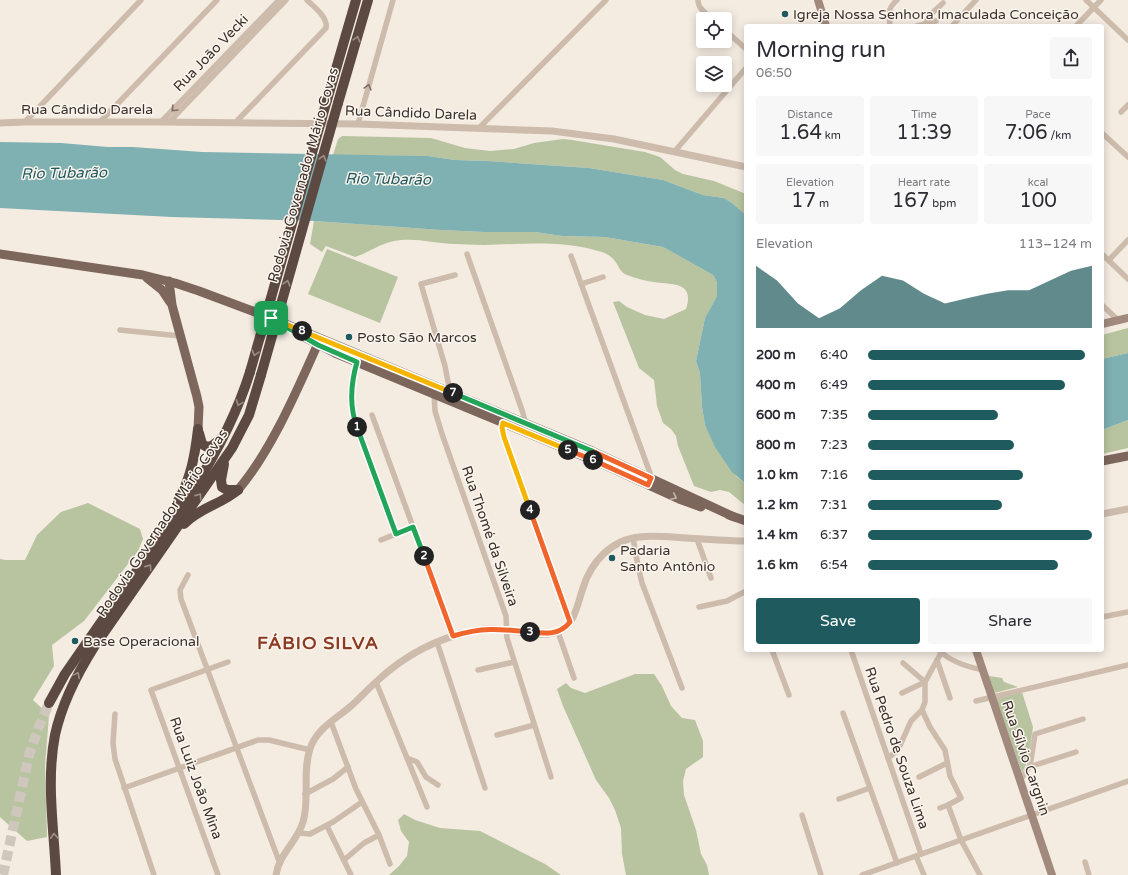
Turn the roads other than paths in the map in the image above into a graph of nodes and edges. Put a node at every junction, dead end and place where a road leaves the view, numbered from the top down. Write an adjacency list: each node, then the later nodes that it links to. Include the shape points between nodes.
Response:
1 (142, 0): 32 (street)
2 (217, 0): 33 (street)
3 (278, 0): 19 (street, Rua João Vecki)
4 (286, 0): 19 (street, Rua João Vecki)
5 (307, 0): 37 (street, via 322,14 327,24 324,31)
6 (356, 0): 76 (highway, Rodovia Governador Mário Covas, one-way to 76, bridge, via 250,372)
7 (368, 0): 78 (highway, Rodovia Governador Mário Covas, one-way to 7, bridge, via 244,427 261,375)
8 (393, 0): 38 (street, one-way to 8)
9 (606, 0): 39 (street)
10 (698, 0): 18 (street, via 698,5)
11 (818, 0): 21 (main road)
12 (897, 0): 22 (street, via 889,10)
13 (976, 0): 24 (street)
14 (1086, 0): 17 (street)
15 (1101, 0): 17 (street)
16 (943, 3): 23 (street, via 928,17)
17 (1094, 7): 25 (street); 27 (street)
18 (704, 12)
19 (264, 19): 34 (street, Rua João Vecki, one-way to 34); 35 (street, Rua João Vecki)
20 (936, 21): 23 (street)
21 (825, 24)
22 (890, 24)
23 (926, 24)
24 (954, 24)
25 (1078, 24)
26 (732, 36): 28 (street)
27 (1128, 40)
28 (744, 47)
29 (744, 70): 41 (street)
30 (1128, 105): 31 (street)
31 (1121, 112)
32 (25, 122): 33 (street, Rua Cândido Darela); 36 (street, Rua Cândido Darela)
33 (100, 122): 34 (street, Rua Cândido Darela)
34 (161, 122): 35 (street, Rua Cândido Darela)
35 (169, 122): 37 (street, Rua Cândido Darela)
36 (0, 123)
37 (235, 123): 38 (street, Rua Cândido Darela)
38 (358, 124): 39 (street, Rua Cândido Darela)
39 (479, 128): 41 (street, Rua Cândido Darela, via 574,133)
40 (1104, 135): 42 (street)
41 (675, 152): 43 (street, Rua Cândido Darela)
42 (1128, 157)
43 (744, 167)
44 (1128, 240): 49 (street)
45 (0, 254): 50 (main road)
46 (468, 254): 74 (street)
47 (570, 256): 56 (street)
48 (1104, 256): 49 (street)
49 (1109, 260): 53 (street)
50 (143, 275): 54 (main road); 57 (main road, via 162,290)
51 (455, 275): 70 (street, via 421,284)
52 (603, 277): 56 (street)
53 (1128, 279)
54 (170, 281): 55 (main road); 57 (main road)
55 (179, 284): 57 (main road); 59 (main road)
56 (581, 284): 80 (street)
57 (172, 305): 64 (main road)
58 (1104, 307): 61 (street)
59 (271, 318): 65 (main road); 66 (main road)
60 (1128, 318): 61 (main road)
61 (1118, 320): 62 (main road)
62 (1104, 324)
63 (120, 330): 64 (street)
64 (180, 336): 75 (main road, via 197,397)
65 (308, 340): 66 (main road); 69 (main road)
66 (319, 342): 67 (main road); 68 (main road); 69 (main road)
67 (329, 350): 68 (main road); 69 (main road)
68 (359, 358): 70 (main road); 71 (main road); 86 (street, via 352,384 353,414)
69 (310, 359): 81 (main road, via 259,462)
70 (450, 392): 71 (main road); 73 (main road)
71 (434, 394): 73 (main road); 100 (street, Rua Thomé da Silveira, via 435,411 442,434 506,616)
72 (372, 415): 85 (street)
73 (505, 419): 74 (main road); 99 (street, via 502,428 504,437)
74 (525, 427): 80 (main road)
75 (198, 429): 76 (highway, via 202,444 207,447 216,444); 92 (highway, via 190,477)
76 (226, 434): 92 (highway, Rodovia Governador Mário Covas, via 201,477)
77 (1128, 456): 79 (main road)
78 (225, 458): 81 (highway, via 221,484 224,489); 88 (highway, Rodovia Governador Mário Covas, one-way to 78)
79 (1104, 461)
80 (650, 482): 84 (main road, via 685,502)
81 (238, 490): 88 (highway, via 222,502 199,512)
82 (1128, 509): 83 (street)
83 (1104, 514)
84 (744, 520)
85 (413, 527): 86 (street); 102 (street)
86 (396, 534): 90 (street)
87 (633, 538): 89 (street, via 650,536); 99 (street, via 616,545 594,563); 120 (street, via 642,583)
88 (169, 539): 169 (highway, Rodovia Governador Mário Covas, one-way to 88, via 51,780 53,749 62,711 84,663)
89 (697, 539): 91 (street); 94 (street)
90 (381, 540)
91 (744, 541)
92 (153, 548): 126 (highway, Rodovia Governador Mário Covas, via 65,674)
93 (188, 575): 114 (street, via 180,593)
94 (711, 578)
95 (744, 592): 96 (street, via 727,601)
96 (699, 607)
97 (1128, 612): 98 (street)
98 (1104, 617)
99 (570, 622): 101 (street)
100 (506, 630): 101 (street, via 542,634); 102 (street, via 482,629); 111 (street, Rua Thomé da Silveira)
101 (558, 632): 117 (street)
102 (453, 636): 103 (street)
103 (437, 642): 118 (street, via 403,659); 149 (street)
104 (773, 652): 122 (street)
105 (852, 652): 138 (street, Rua Pedro de Souza Lima)
106 (940, 652): 109 (street)
107 (942, 652): 116 (street, via 964,666)
108 (977, 652): 116 (main road, Rua Sílvio Cargnin)
109 (937, 660): 119 (street); 124 (street)
110 (228, 662): 114 (street)
111 (514, 662): 115 (street); 132 (street, Rua Thomé da Silveira)
112 (903, 663): 119 (street)
113 (1128, 664): 123 (street)
114 (208, 669): 134 (street); 142 (street, Rua Luiz João Mina, via 151,690)
115 (478, 670)
116 (983, 670): 123 (main road, Rua Sílvio Cargnin)
117 (574, 678)
118 (376, 682): 131 (street); 137 (street)
119 (925, 682): 121 (street); 127 (street, via 925,702)
120 (682, 688)
121 (902, 693)
122 (789, 695)
123 (992, 696): 125 (street); 145 (main road, Rua Sílvio Cargnin)
124 (950, 698)
125 (976, 701)
126 (50, 704)
127 (922, 710): 138 (street, via 912,721 898,750); 139 (street, via 945,750)
128 (843, 713): 150 (street)
129 (116, 714): 148 (street, via 113,750)
130 (1083, 719): 140 (street, via 1034,734)
131 (331, 722): 135 (street, via 316,737); 141 (street)
132 (534, 725): 133 (street); 143 (street, Rua Thomé da Silveira)
133 (497, 735)
134 (237, 748): 135 (street, via 264,739); 142 (street); 165 (street)
135 (310, 750): 151 (street, via 306,770)
136 (1076, 752): 140 (street)
137 (407, 758): 147 (street, via 417,762 426,777); 155 (street)
138 (888, 758): 163 (street, Rua Pedro de Souza Lima)
139 (947, 763): 144 (street); 154 (street, via 952,782 961,798)
140 (1029, 766): 145 (street)
141 (348, 767): 151 (street); 153 (street)
142 (179, 769): 148 (street); 171 (street, Rua Luiz João Mina)
143 (551, 777)
144 (920, 777)
145 (1020, 781): 158 (main road, Rua Sílvio Cargnin)
146 (1128, 781): 158 (street)
147 (438, 785)
148 (124, 788): 170 (street)
149 (485, 788)
150 (870, 788): 152 (street); 167 (street)
151 (306, 794): 160 (street, via 304,819)
152 (839, 799)
153 (362, 802): 159 (street); 161 (street)
154 (948, 805): 156 (street); 162 (street)
155 (427, 807)
156 (940, 808)
157 (802, 815): 174 (street)
158 (1032, 815): 162 (street); 178 (main road, Rua Sílvio Cargnin)
159 (327, 826): 160 (street, via 310,834); 164 (street)
160 (299, 833): 165 (street)
161 (379, 835): 164 (street, via 364,843); 168 (street)
162 (961, 840): 163 (street); 177 (street)
163 (918, 855): 167 (street); 176 (street, Rua Pedro de Souza Lima)
164 (344, 860): 173 (street)
165 (279, 861): 172 (street)
166 (1085, 862): 179 (street)
167 (897, 863): 175 (street)
168 (390, 864)
169 (56, 875)
170 (154, 875)
171 (218, 875)
172 (276, 875)
173 (351, 875)
174 (821, 875)
175 (862, 875)
176 (924, 875)
177 (980, 875)
178 (1052, 875)
179 (1089, 875)

